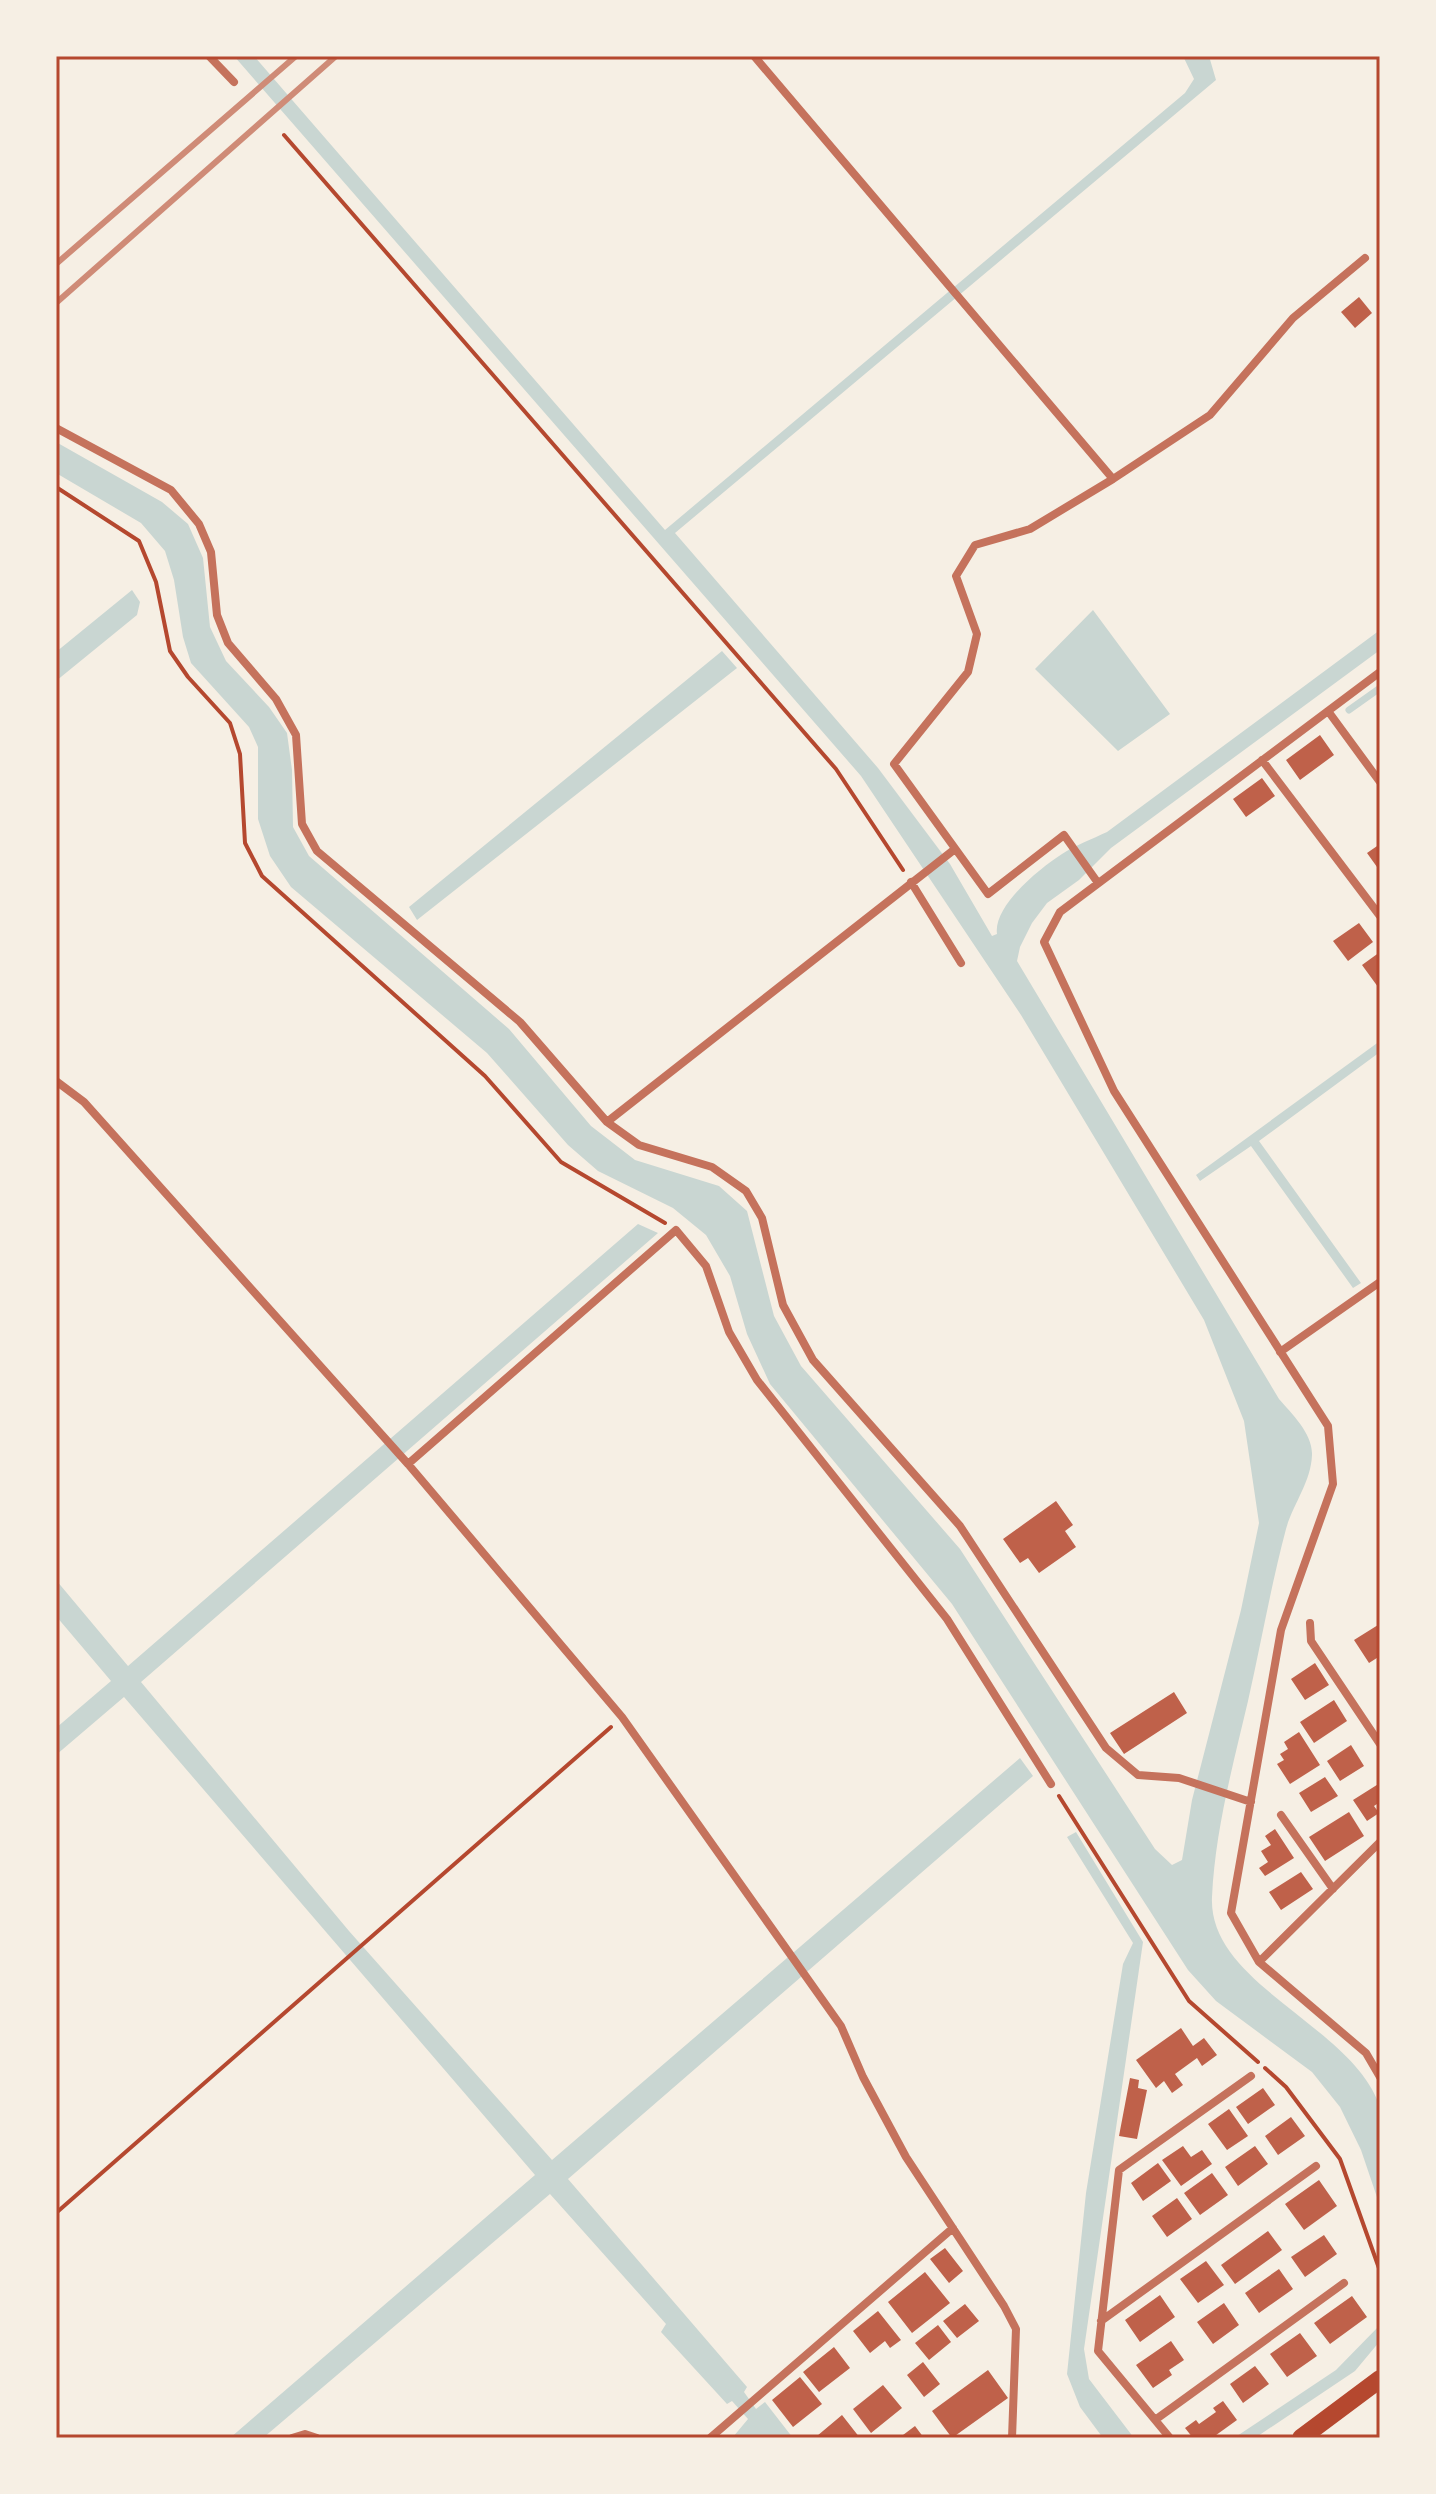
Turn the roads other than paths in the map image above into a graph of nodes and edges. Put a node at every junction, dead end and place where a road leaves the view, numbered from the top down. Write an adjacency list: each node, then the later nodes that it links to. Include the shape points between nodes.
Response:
1 (209, 56): 3 (street)
2 (754, 56): 6 (street)
3 (234, 82)
4 (1365, 258): 6 (street, via 1293,318 1210,415)
5 (56, 428): 17 (street, via 171,490 199,524 211,552 217,615 228,643 276,699 296,735 302,824 317,851 520,1022)
6 (1113, 479): 11 (street, via 1030,529 975,545 956,576 977,634 968,672 894,764)
7 (1380, 672): 8 (street)
8 (1328, 711): 9 (street); 10 (street)
9 (1262, 760): 13 (street); 14 (street)
10 (1380, 782)
11 (955, 849): 12 (street); 13 (street, via 988,894 1064,835)
12 (911, 882): 15 (street); 17 (street)
13 (1098, 883): 19 (street, via 1060,912 1044,942 1114,1091)
14 (1380, 916)
15 (961, 963)
16 (58, 1088): 20 (street, via 84,1102)
17 (607, 1122): 24 (street, via 639,1145 712,1167 746,1191 762,1218 783,1305 813,1360 960,1526 1106,1748 1138,1775 1179,1778)
18 (1380, 1282): 19 (street)
19 (1280, 1352): 24 (street, via 1328,1426 1333,1484 1281,1630)
20 (408, 1464): 23 (street, via 676,1230 706,1266 729,1332 757,1380 947,1619); 32 (street, via 622,1717 810,1980 841,2026 906,2157)
21 (1310, 1623): 22 (street, via 1311,1641)
22 (1380, 1744)
23 (1051, 1784)
24 (1251, 1802): 28 (street, via 1231,1913)
25 (1281, 1815): 27 (street)
26 (1380, 1842): 27 (street)
27 (1333, 1889): 28 (street)
28 (1259, 1962): 30 (street, via 1366,2053)
29 (1251, 2076): 34 (street, via 1119,2170)
30 (1380, 2077)
31 (1316, 2166): 34 (street)
32 (953, 2228): 39 (street); 40 (street, via 1016,2329)
33 (1344, 2283): 36 (street)
34 (1101, 2321): 36 (street, via 1098,2351)
35 (1380, 2379): 42 (highway)
36 (1155, 2420): 41 (street)
37 (292, 2438): 38 (street)
38 (317, 2438)
39 (710, 2438)
40 (1012, 2438)
41 (1170, 2438)
42 (1301, 2438)

